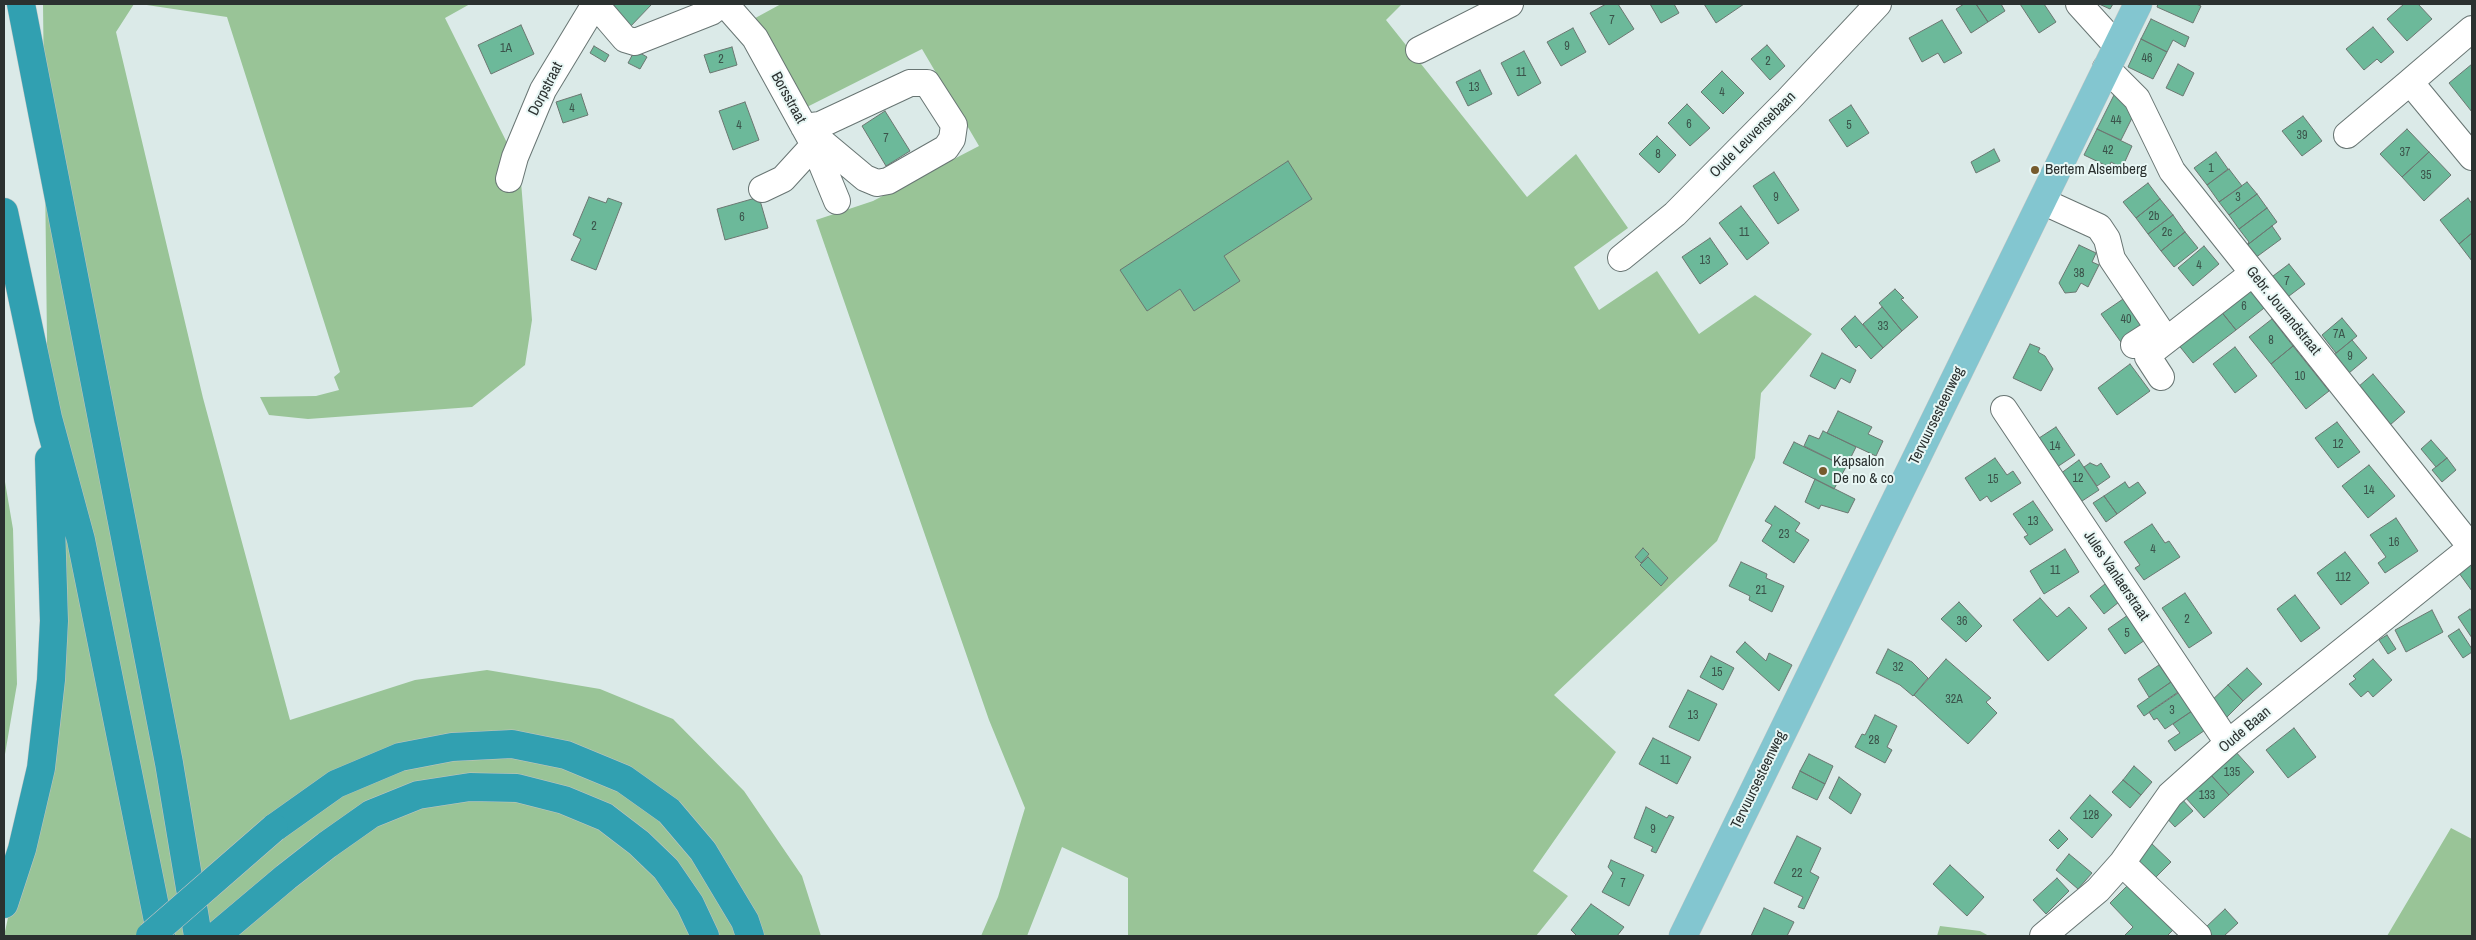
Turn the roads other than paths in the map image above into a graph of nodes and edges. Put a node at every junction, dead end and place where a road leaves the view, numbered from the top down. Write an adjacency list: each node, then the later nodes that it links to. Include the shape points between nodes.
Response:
1 (21, 4): 32 (highway, via 169,763)
2 (595, 4): 3 (street, via 625,39 635,42 711,12); 15 (street, Dorpstraat, via 543,90 515,156)
3 (723, 4): 13 (street, Borsstraat, via 755,38)
4 (1510, 4): 9 (street)
5 (1878, 4): 20 (street, Oude Leuvensebaan, via 1675,214)
6 (2079, 4): 10 (street, Gebr. Jourandstraat)
7 (2138, 4): 10 (main road, Tervuursesteenweg)
8 (2472, 30): 11 (street)
9 (1419, 50)
10 (2112, 57): 18 (main road, Tervuursesteenweg); 21 (street, Gebr. Jourandstraat, via 2137,99 2172,171)
11 (2410, 82): 12 (street); 14 (street)
12 (2347, 135)
13 (809, 136): 13 (street, via 864,178 877,183 888,181 946,148 952,139 954,125 927,83 910,83 820,125); 16 (street, via 783,179); 17 (street, Borsstraat)
14 (2472, 157)
15 (509, 179)
16 (762, 189)
17 (837, 201)
18 (2042, 201): 22 (street, via 2099,227 2103,233 2112,259 2159,329); 36 (main road, Tervuursesteenweg)
19 (4, 212): 25 (highway)
20 (1621, 258)
21 (2253, 273): 23 (street, via 2150,352 2148,357); 26 (street, Gebr. Jourandstraat)
22 (2134, 345)
23 (2161, 377)
24 (2004, 409): 27 (street, Jules Vanlaerstraat)
25 (48, 418): 29 (highway, via 54,621 51,680 41,768 22,849); 31 (highway, via 81,540)
26 (2472, 547): 27 (street, Oude Baan)
27 (2228, 743): 28 (street, Oude Baan, via 2170,795)
28 (2122, 863): 37 (street, Oude Baan, via 2098,890); 38 (street)
29 (4, 904)
30 (150, 936): 35 (highway, bridge, via 274,828 336,784 400,757 452,746 512,744 566,755 624,779 669,811 703,851 746,921)
31 (161, 936)
32 (198, 936)
33 (216, 936): 34 (highway, via 327,844 371,814 418,795 470,787 517,788 564,800 605,817 639,843 671,876 690,904)
34 (705, 936)
35 (750, 936)
36 (1683, 936)
37 (2042, 936)
38 (2198, 936)

